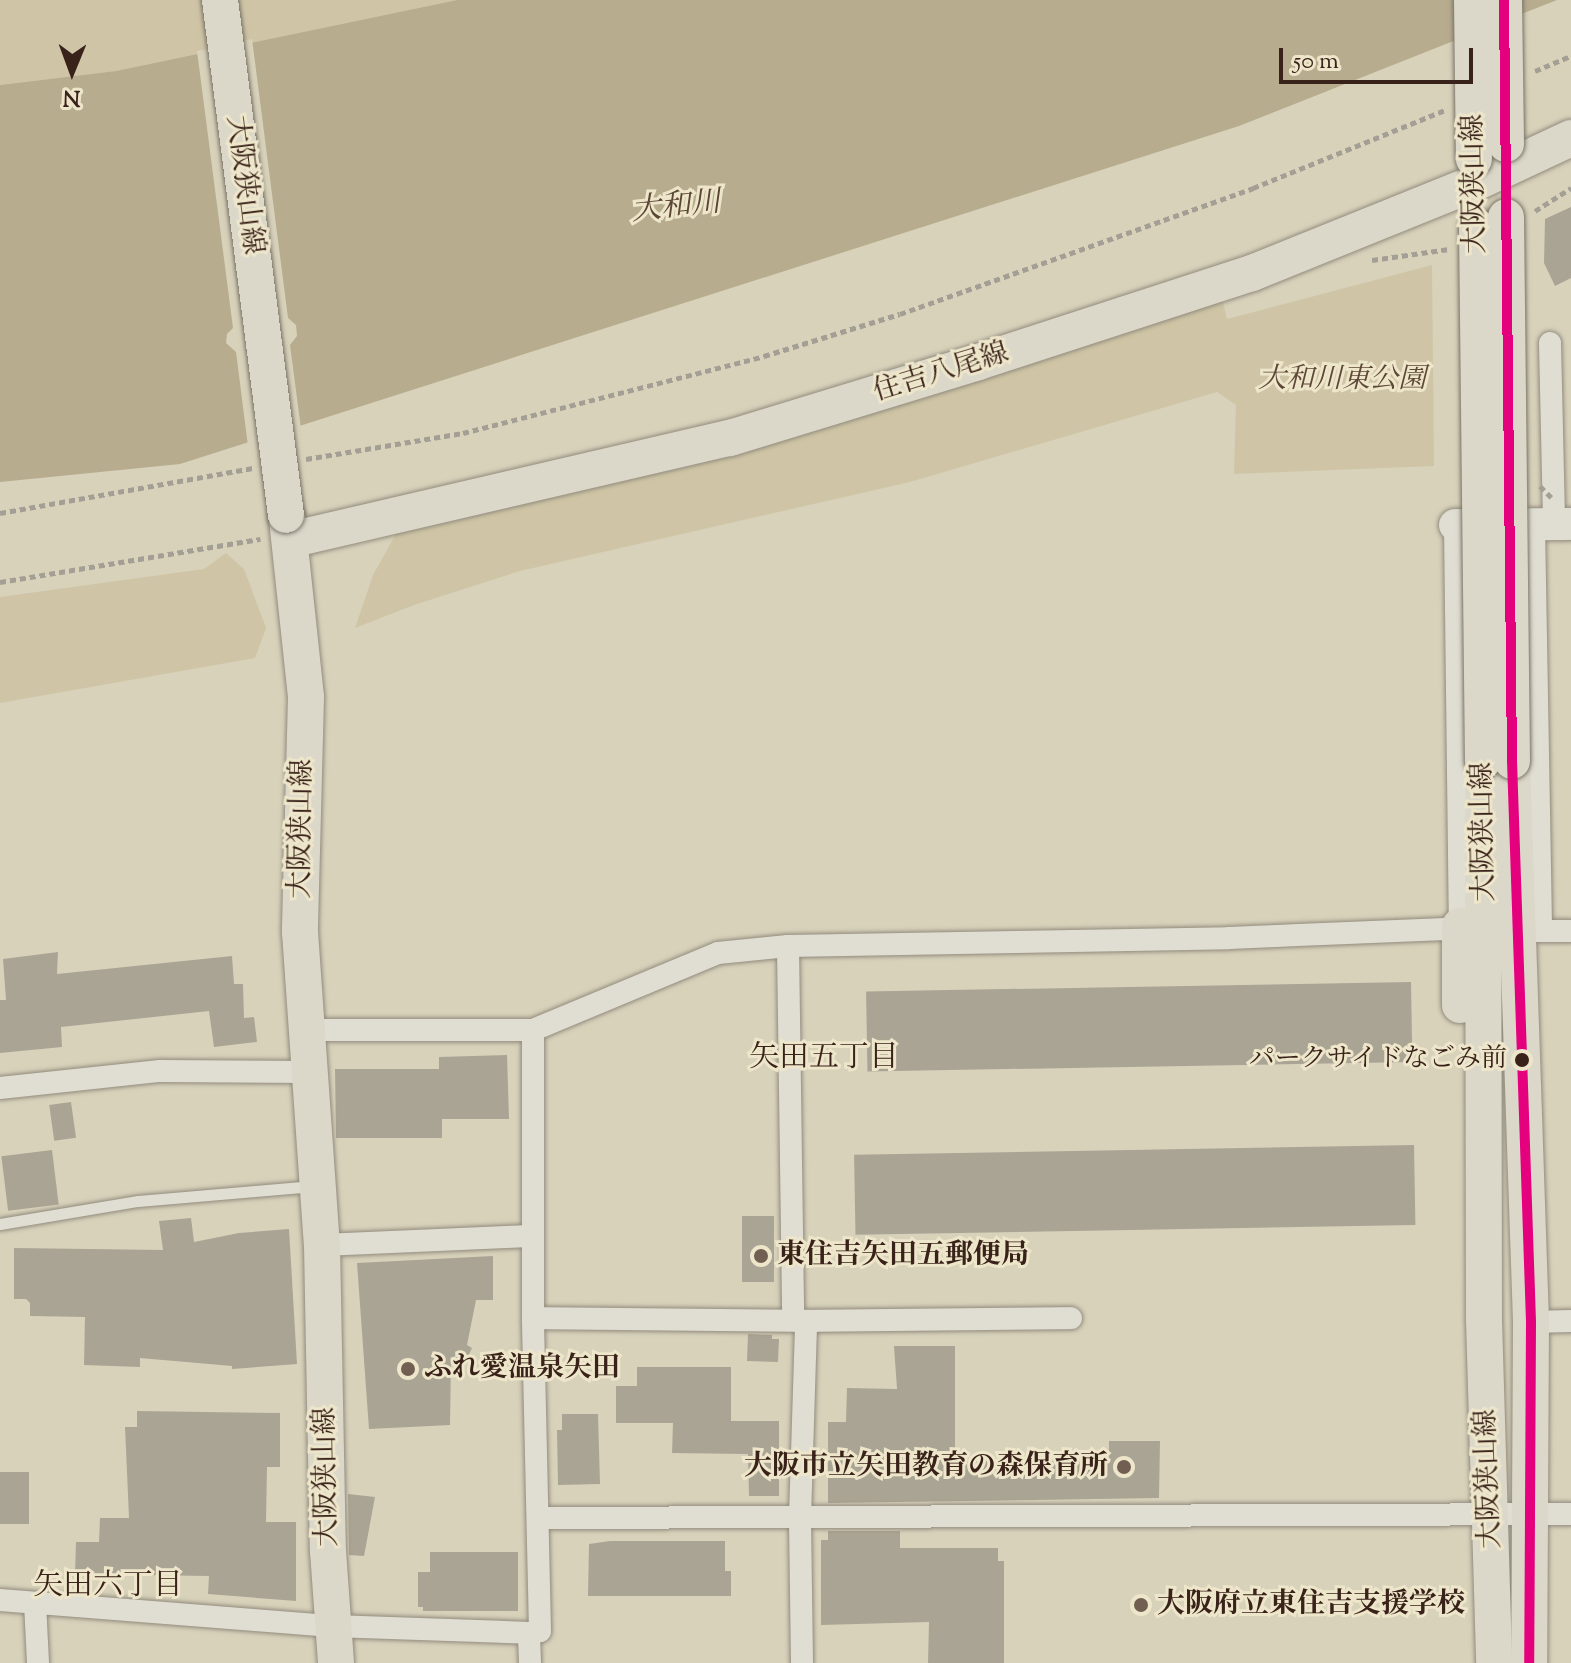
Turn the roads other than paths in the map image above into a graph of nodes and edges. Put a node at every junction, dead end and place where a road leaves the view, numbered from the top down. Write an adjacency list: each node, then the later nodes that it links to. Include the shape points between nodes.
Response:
1 (220, 0): 9 (main road, 大阪狭山線, bridge)
2 (1472, 0): 5 (main road, 大阪狭山線, bridge)
3 (1504, 0): 5 (main road, 大阪狭山線, bridge)
4 (1571, 138): 5 (main road, 住吉八尾線)
5 (1490, 163): 9 (main road, 住吉八尾線, via 1242,276 730,438); 10 (main road, 大阪狭山線, bridge, via 1498,761)
6 (1550, 343): 7 (street)
7 (1553, 524): 8 (street); 10 (street)
8 (1455, 525): 10 (street)
9 (288, 528): 12 (main road, 大阪狭山線, via 306,697 300,932)
10 (1515, 930): 11 (street); 24 (main road, 大阪狭山線, via 1543,1210); 25 (main road, 大阪狭山線, via 1463,1231 1484,1320)
11 (788, 946): 13 (street, via 718,953); 22 (street)
12 (306, 1030): 13 (street); 14 (main road, 大阪狭山線)
13 (533, 1030): 18 (street)
14 (308, 1072): 15 (street, via 160,1071); 16 (main road, 大阪狭山線)
15 (0, 1088)
16 (318, 1186): 17 (lane, via 138,1201); 19 (main road, 大阪狭山線)
17 (0, 1224)
18 (530, 1236): 19 (street); 20 (street)
19 (322, 1245): 32 (main road, 大阪狭山線)
20 (533, 1318): 22 (street); 29 (street)
21 (1071, 1318): 22 (street)
22 (799, 1320): 28 (street)
23 (1571, 1321): 24 (street)
24 (1531, 1322): 27 (main road, 大阪狭山線)
25 (1491, 1514): 27 (street); 28 (street); 38 (main road, 大阪狭山線)
26 (1571, 1514): 27 (street)
27 (1528, 1515): 39 (main road, 大阪狭山線)
28 (800, 1517): 29 (street); 37 (street)
29 (541, 1518): 33 (street, via 540,1631)
30 (0, 1600): 31 (street)
31 (35, 1603): 32 (street); 34 (street)
32 (332, 1626): 33 (street); 35 (main road, 大阪狭山線)
33 (529, 1633): 36 (street)
34 (38, 1663)
35 (336, 1663)
36 (530, 1663)
37 (802, 1663)
38 (1494, 1663)
39 (1529, 1663)

